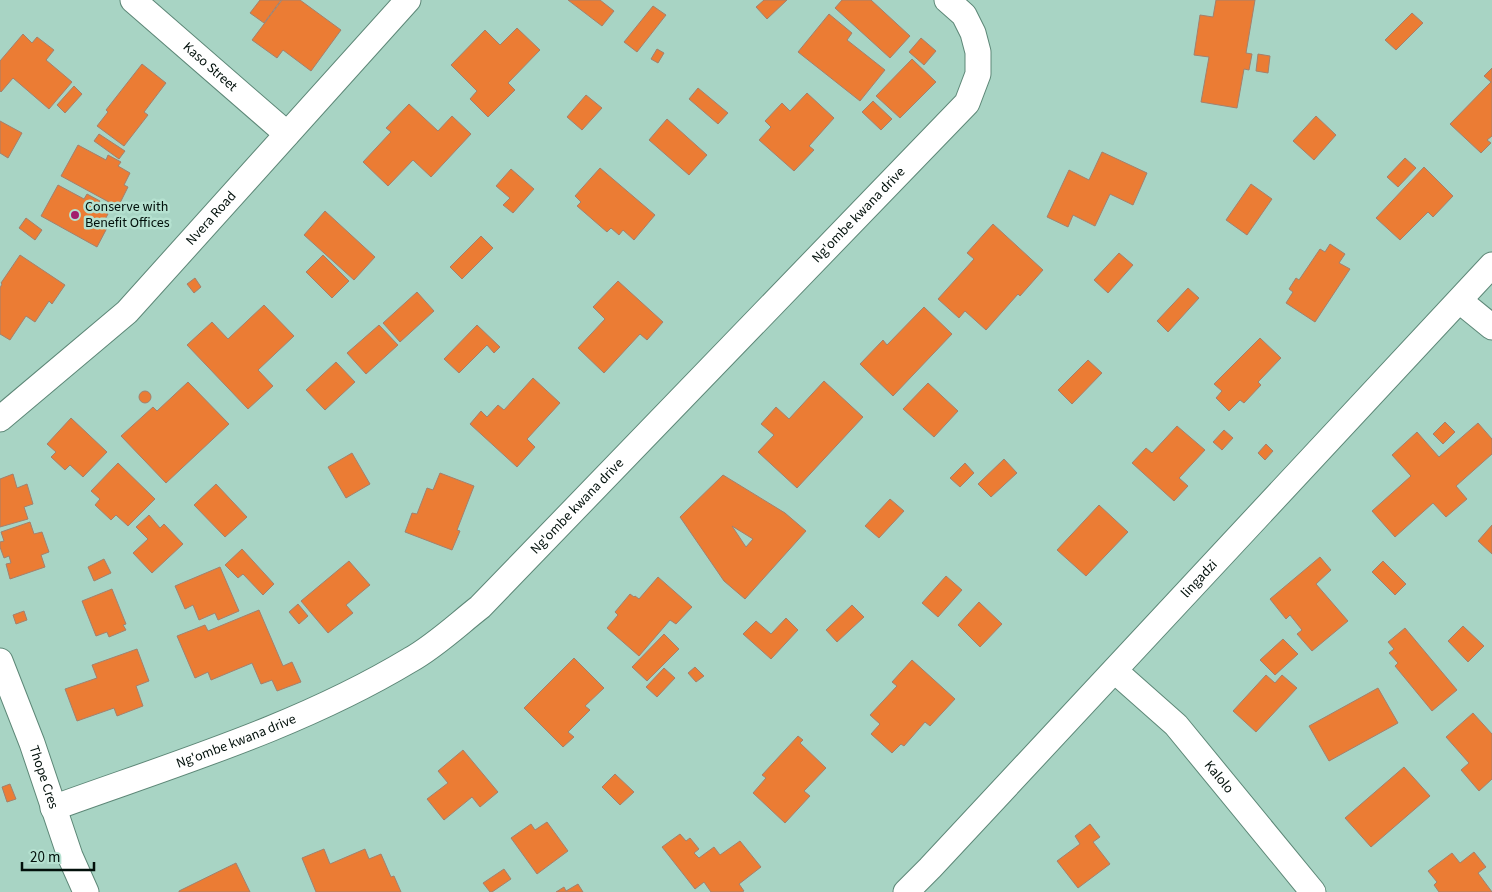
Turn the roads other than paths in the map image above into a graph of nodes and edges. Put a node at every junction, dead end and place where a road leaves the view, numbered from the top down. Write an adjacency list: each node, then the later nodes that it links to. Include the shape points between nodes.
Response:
1 (133, 0): 4 (street, Kaso Street)
2 (408, 0): 4 (street, Nvera Road)
3 (947, 0): 11 (street, Ng'ombe kwana drive, via 964,15 978,52 978,74 967,103 480,607 412,659 356,691 292,721)
4 (287, 134): 8 (street, Nvera Road, via 126,312)
5 (1492, 265): 6 (street, lingadzi)
6 (1460, 301): 7 (street); 10 (street, lingadzi)
7 (1492, 326)
8 (0, 419)
9 (0, 661): 11 (street, Thope Cres)
10 (1115, 671): 13 (street, lingadzi); 14 (street, Kalolo, via 1176,725)
11 (53, 808): 12 (street, Thope Cres)
12 (86, 892)
13 (906, 892)
14 (1313, 892)

